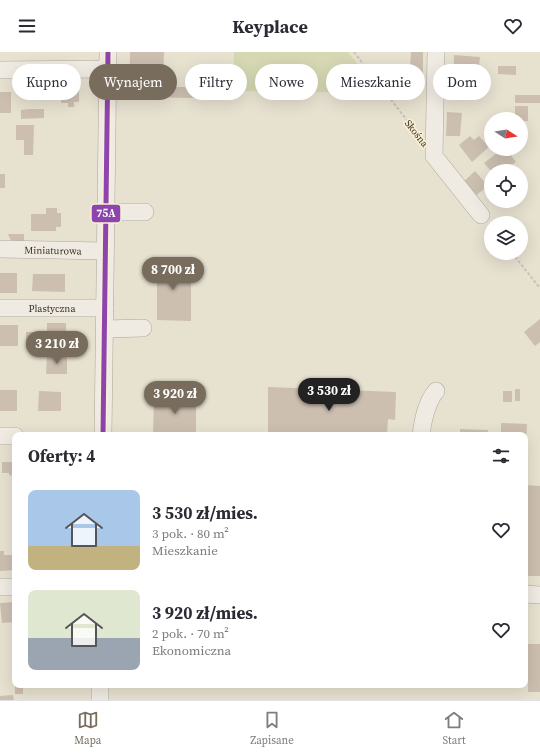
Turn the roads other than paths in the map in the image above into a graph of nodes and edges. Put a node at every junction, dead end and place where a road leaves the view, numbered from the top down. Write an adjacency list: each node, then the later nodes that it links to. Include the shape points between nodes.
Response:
1 (108, 52): 3 (street)
2 (436, 52): 9 (street, Skośna, via 434,156)
3 (108, 64)
4 (0, 70): 5 (street)
5 (89, 70)
6 (108, 100): 7 (street)
7 (106, 212): 8 (street); 11 (street)
8 (145, 212)
9 (481, 214)
10 (0, 249): 11 (street, Miniaturowa)
11 (105, 250): 13 (street)
12 (0, 308): 13 (street, Plastyczna)
13 (105, 308): 15 (street)
14 (143, 328): 15 (street)
15 (105, 329): 17 (street)
16 (436, 391): 18 (street, via 424,416)
17 (103, 432)
18 (421, 432)
19 (0, 436): 20 (street)
20 (12, 436)
21 (0, 587): 22 (street)
22 (12, 587)
23 (528, 594): 24 (street)
24 (540, 595)
25 (100, 688): 26 (street)
26 (100, 700)

